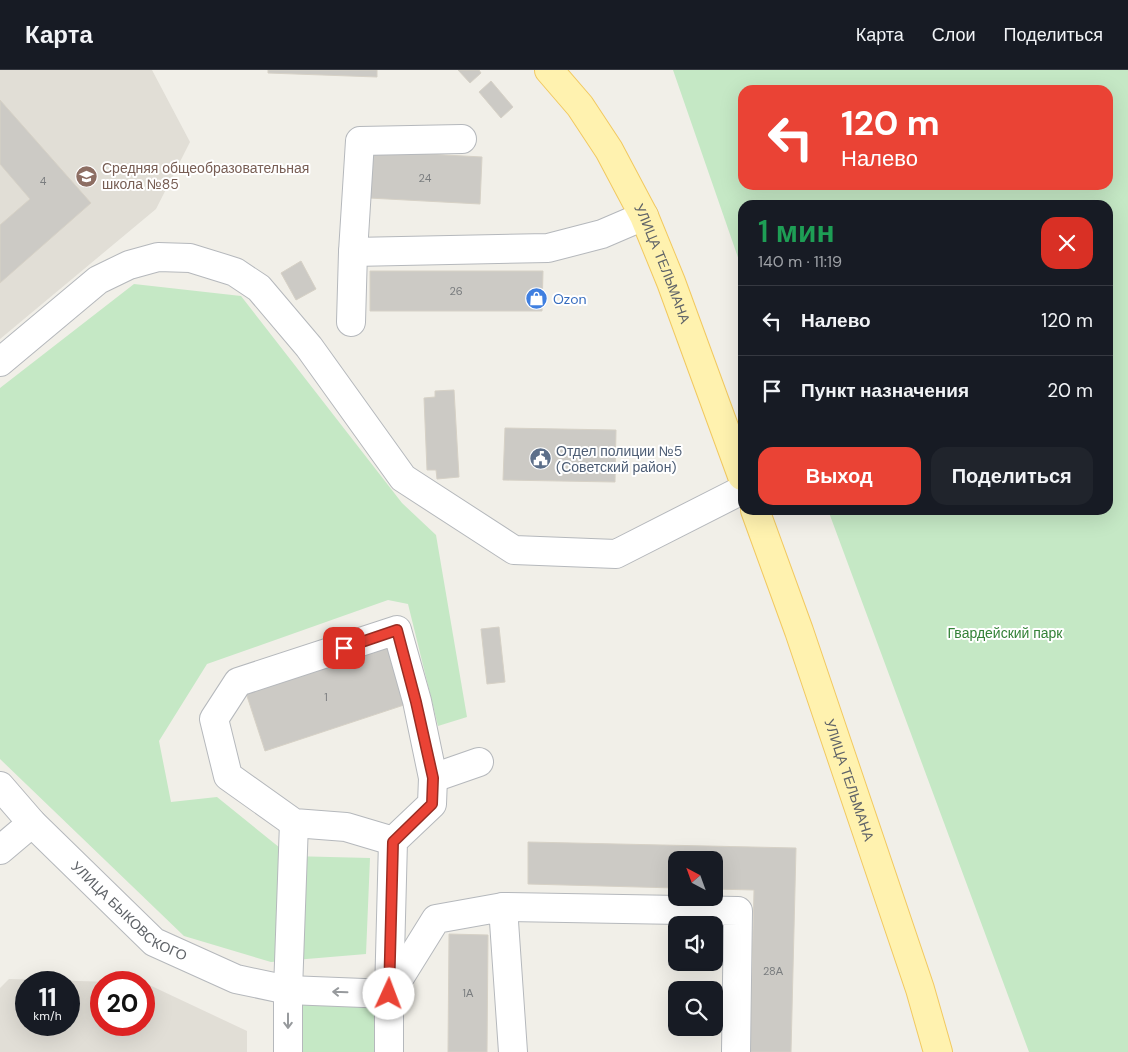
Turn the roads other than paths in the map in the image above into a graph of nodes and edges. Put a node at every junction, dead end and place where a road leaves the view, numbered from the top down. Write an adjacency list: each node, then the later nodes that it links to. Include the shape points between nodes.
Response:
1 (549, 70): 3 (main road, УЛИЦА ТЕЛЬМАНА, via 580,106 609,150)
2 (462, 139): 4 (street, via 360,142)
3 (644, 216): 4 (street, via 602,234 548,248); 7 (main road, УЛИЦА ТЕЛЬМАНА)
4 (353, 252): 5 (street)
5 (351, 322)
6 (0, 362): 8 (street, via 98,280 129,265 158,257 190,258 234,272 259,288 310,347 403,478 514,550 616,554)
7 (738, 465)
8 (738, 492)
9 (757, 515): 24 (main road, УЛИЦА ТЕЛЬМАНА, via 920,989)
10 (479, 762): 11 (street)
11 (433, 778): 14 (street, via 397,630 238,682 214,718 228,776); 15 (street, via 432,804)
12 (0, 786): 13 (street, УЛИЦА БЫКОВСКОГО)
13 (32, 823): 16 (street); 18 (street, УЛИЦА БЫКОВСКОГО, via 154,942 236,979)
14 (294, 823): 15 (street, via 346,827); 18 (street)
15 (393, 842): 19 (street)
16 (0, 850)
17 (503, 908): 19 (street, via 436,919); 22 (street); 23 (street, via 738,911)
18 (288, 990): 19 (street, УЛИЦА БЫКОВСКОГО, one-way to 18); 20 (street, one-way to 20)
19 (389, 994): 21 (street)
20 (288, 1052)
21 (389, 1052)
22 (513, 1052)
23 (736, 1052)
24 (938, 1052)

